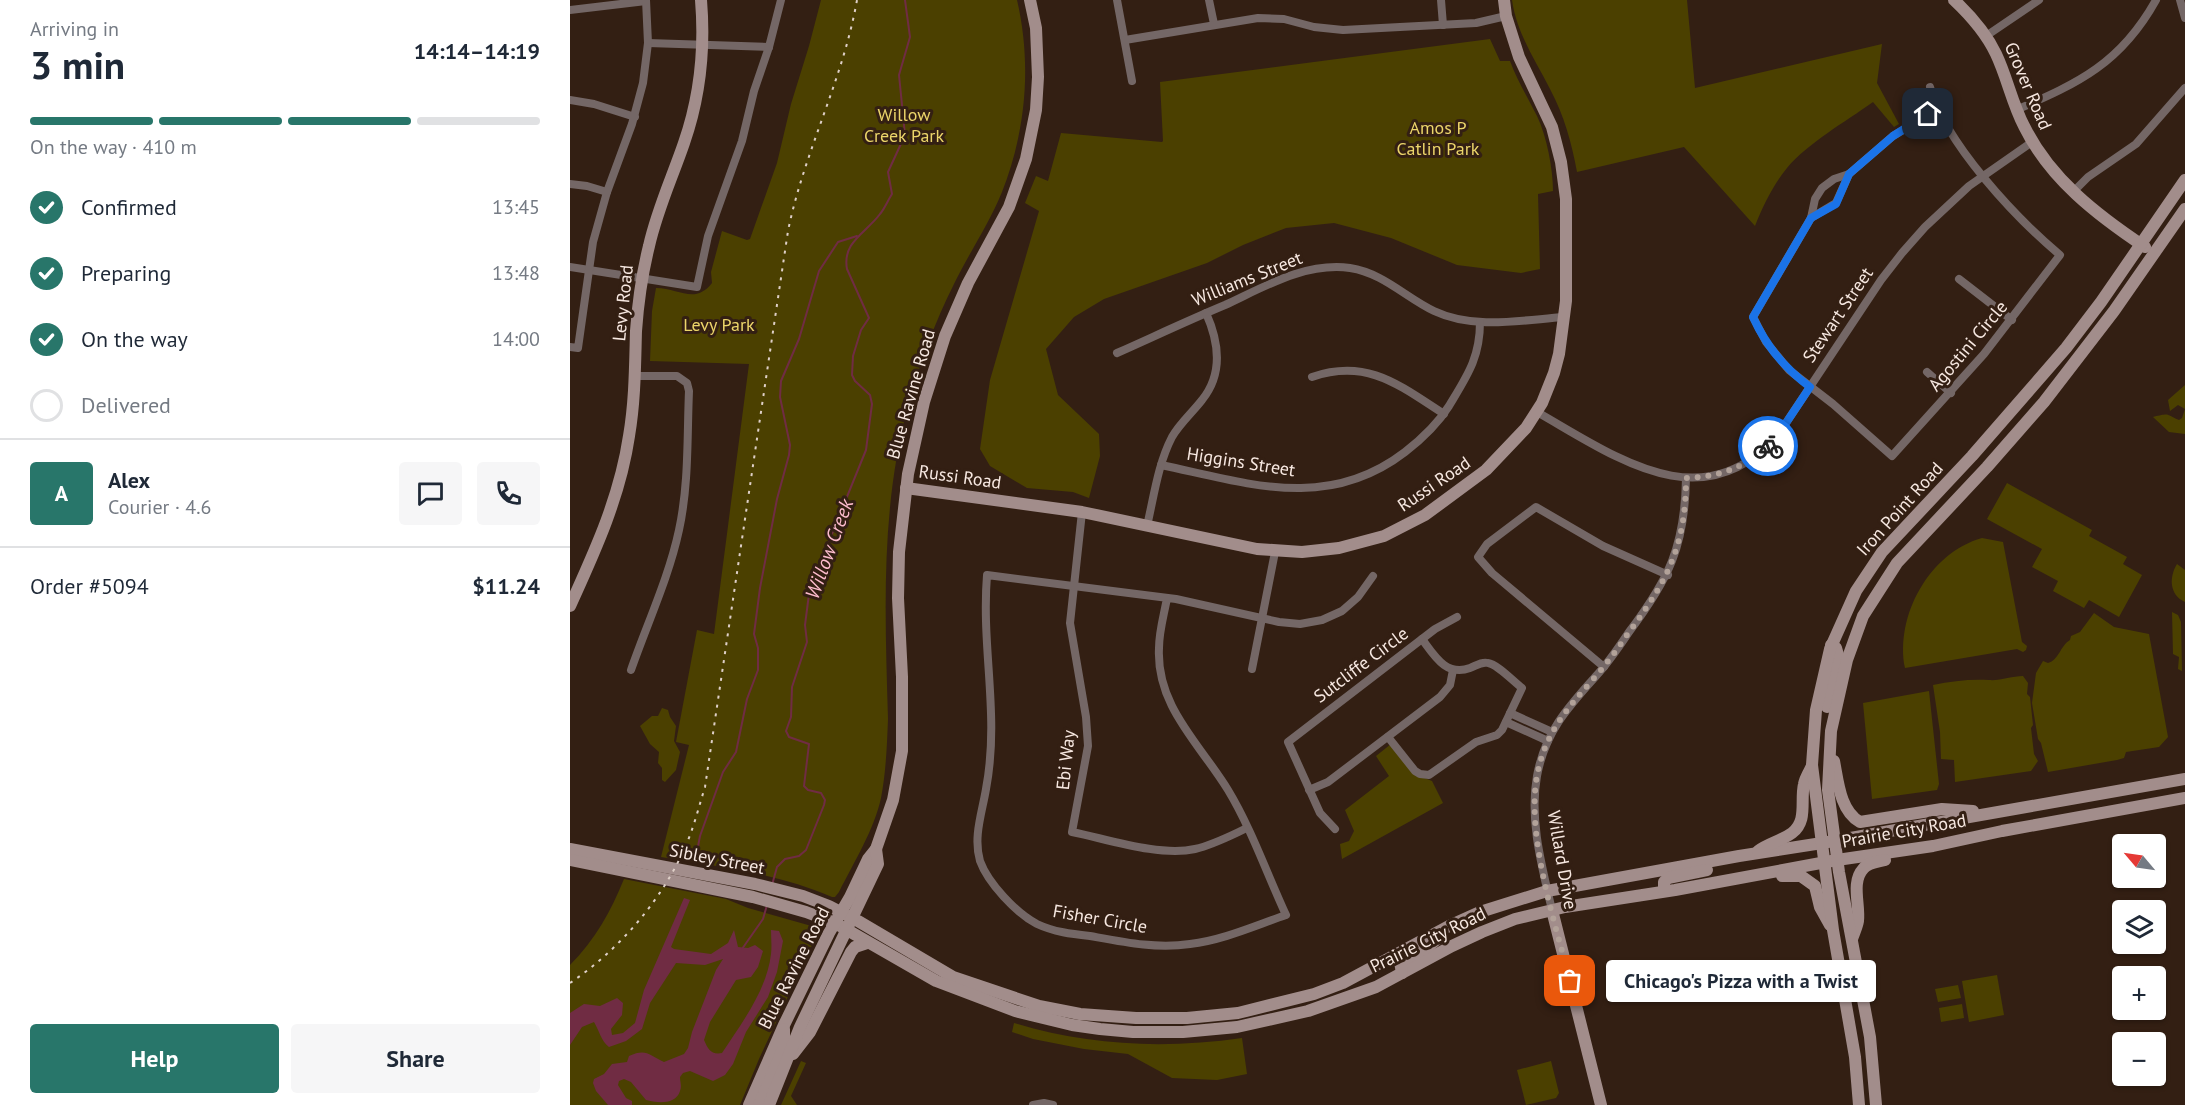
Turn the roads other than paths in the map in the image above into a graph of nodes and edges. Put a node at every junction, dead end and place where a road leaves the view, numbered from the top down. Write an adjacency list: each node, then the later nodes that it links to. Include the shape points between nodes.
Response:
1 (701, 0): 21 (main road, Levy Road)
2 (781, 0): 22 (street)
3 (1030, 0): 60 (main road, Blue Ravine Road, via 1036,28 1038,77 1026,159 1009,207 945,336 919,421)
4 (1117, 0): 19 (street)
5 (1209, 0): 16 (street)
6 (1441, 0): 17 (street)
7 (1504, 0): 14 (main road, Russi Road)
8 (1954, 0): 18 (main road, Grover Road)
9 (2039, 0): 18 (street)
10 (2156, 0): 28 (street, via 2127,42 2097,70)
11 (2180, 0): 15 (street)
12 (646, 1): 13 (street); 20 (street)
13 (570, 10)
14 (1506, 16): 17 (street); 46 (main road, Russi Road, via 1519,57 1552,127 1562,162 1566,199)
15 (2185, 18)
16 (1214, 24): 17 (street, via 1272,18 1329,29); 19 (street)
17 (1443, 25)
18 (1986, 36): 28 (main road, Grover Road)
19 (1125, 40): 23 (street)
20 (648, 43): 21 (street); 29 (street)
21 (702, 45): 22 (street); 43 (main road, Levy Road, via 691,120 655,221)
22 (769, 47): 43 (street, via 742,141 708,236 697,287)
23 (1132, 81)
24 (1930, 87): 27 (street)
25 (2185, 88): 36 (street, via 2136,144)
26 (570, 100): 29 (street)
27 (1938, 109): 31 (street, via 1893,136); 32 (street)
28 (2016, 110): 30 (main road, Grover Road)
29 (635, 117): 35 (street)
30 (2032, 142): 32 (street, Stewart Street); 36 (main road, Grover Road)
31 (1849, 174): 38 (street, via 1836,204); 38 (street, via 1822,188)
32 (1983, 175): 47 (street, Agostini Circle, via 2021,220 2060,255); 54 (street, Stewart Street, via 1949,203 1902,253)
33 (2185, 180): 39 (main road, Iron Point Road)
34 (570, 184): 35 (street)
35 (607, 192): 42 (street)
36 (2073, 192): 39 (main road, Grover Road)
37 (2185, 209): 40 (main road, Iron Point Road)
38 (1811, 218): 54 (street, via 1753,317 1775,355)
39 (2140, 244): 40 (main road, Grover Road); 72 (main road, Iron Point Road, via 2066,348 1881,552 1856,591)
40 (2154, 253): 81 (main road, Iron Point Road, via 2044,402 1911,545 1883,582 1863,616 1846,660)
41 (570, 267): 42 (street)
42 (588, 269): 43 (street); 49 (street)
43 (642, 278): 52 (main road, Levy Road)
44 (1959, 279): 47 (street)
45 (1206, 313): 48 (street, Williams Street, via 1300,272 1336,267 1383,278 1435,311); 50 (street, Williams Street); 58 (street, via 1217,342 1215,373 1207,392 1172,437)
46 (1564, 317): 48 (street, Williams Street); 56 (main road, Russi Road, via 1554,373)
47 (2012, 320): 55 (street, Agostini Circle)
48 (1480, 322): 57 (street, Higgins Street, via 1480,343 1473,365)
49 (574, 348)
50 (1117, 353)
51 (1927, 372): 55 (street)
52 (635, 376): 68 (main road, Levy Road, via 630,435 618,490); 75 (street, via 680,377 689,391 680,527)
53 (1311, 377): 57 (street, via 1340,370 1371,373 1395,382)
54 (1810, 387): 55 (street, Agostini Circle, via 1892,456); 59 (street, Stewart Street, via 1780,432 1754,457 1722,473)
55 (1951, 393)
56 (1537, 412): 59 (street, Stewart Street, via 1636,466); 63 (main road, Russi Road, via 1486,470 1406,525 1384,536 1340,548)
57 (1444, 414): 58 (street, Higgins Street, via 1423,438 1387,464 1354,480 1324,487 1275,488)
58 (1161, 465): 62 (street)
59 (1686, 478): 64 (street, Willard Drive, via 1682,530)
60 (906, 488): 61 (main road, Russi Road); 101 (main road, Blue Ravine Road, via 898,598 902,751 893,800 876,849)
61 (1082, 512): 62 (main road, Russi Road); 66 (street, Ebi Way)
62 (1147, 526): 63 (main road, Russi Road)
63 (1275, 552): 70 (street)
64 (1668, 575): 73 (street, Willard Drive); 73 (street, via 1603,546 1536,507 1487,544 1478,557 1492,573)
65 (1373, 576): 70 (street, Fisher Circle, via 1351,604 1322,620 1289,623)
66 (1073, 586): 67 (street, Fisher Circle); 88 (street, Ebi Way, via 1071,638 1088,747 1072,832 1157,850 1181,851 1208,845); 88 (street, Fisher Circle, via 987,575 992,738 977,840 990,880 1023,915 1053,930 1152,945 1204,942 1286,915)
67 (1167, 598): 70 (street, Fisher Circle); 88 (street, Fisher Circle, via 1159,650 1164,688 1176,715 1227,789)
68 (570, 606)
69 (1456, 616): 71 (street)
70 (1262, 618): 74 (street)
71 (1422, 639): 76 (street, Sutcliffe Circle, via 1440,662); 85 (street, Sutcliffe Circle, via 1288,742)
72 (1831, 645): 81 (main road, via 1838,655 1826,711); 83 (main road, Iron Point Road, via 1816,710)
73 (1604, 667): 79 (street, Willard Drive, via 1569,705)
74 (1252, 669)
75 (631, 670)
76 (1453, 670): 77 (street, via 1487,662 1495,666 1522,688); 80 (street, via 1444,693)
77 (1510, 713): 78 (street); 79 (street)
78 (1506, 722): 80 (street, via 1497,735 1479,740 1429,775 1415,771); 82 (street)
79 (1552, 732): 82 (street, Willard Drive)
80 (1388, 737): 85 (street, via 1328,782)
81 (1831, 737): 87 (main road, via 1847,810 1860,822 1942,809); 90 (main road, Iron Point Road)
82 (1548, 741): 98 (street, Willard Drive, via 1537,775 1534,810)
83 (1812, 765): 90 (main road, Iron Point Road); 93 (main road, via 1804,782 1803,818 1798,828)
84 (2185, 779): 87 (main road, Prairie City Road)
85 (1310, 790): 89 (street, via 1323,819)
86 (2185, 798): 91 (main road, Prairie City Road)
87 (1989, 813): 90 (main road, Prairie City Road)
88 (1247, 828)
89 (1335, 829)
90 (1828, 842): 93 (main road, Prairie City Road); 96 (main road, Iron Point Road)
91 (1933, 846): 96 (main road, Prairie City Road); 104 (main road, via 1863,868 1858,880 1858,920)
92 (570, 849): 101 (main road, Sibley Street, via 780,890 814,900)
93 (1754, 854): 94 (main road, Prairie City Road)
94 (1719, 859): 98 (main road, Prairie City Road); 99 (main road, via 1707,870 1668,879)
95 (570, 860): 101 (main road, Sibley Street, via 753,897)
96 (1831, 862): 97 (main road, Prairie City Road); 103 (main road, Iron Point Road); 104 (main road, Iron Point Road)
97 (1757, 874): 99 (main road, Prairie City Road); 103 (main road, via 1801,876 1809,880)
98 (1547, 891): 100 (street, Willard Drive); 102 (main road, Prairie City Road, via 1502,904)
99 (1664, 891): 100 (main road, Prairie City Road)
100 (1552, 910): 106 (main road, Prairie City Road, via 1482,932); 116 (main road, Willard Drive)
101 (843, 921): 102 (main road, Prairie City Road, via 953,977 1013,998 1080,1014 1160,1019 1238,1013 1314,994 1343,983); 105 (main road, Prairie City Road); 108 (main road, Blue Ravine Road); 109 (main road, Blue Ravine Road)
102 (1448, 927): 106 (main road, via 1429,946 1400,962)
103 (1833, 930): 107 (main road, Iron Point Road)
104 (1851, 940): 110 (main road, Iron Point Road)
105 (867, 943): 106 (main road, Prairie City Road, via 936,981 1015,1011 1072,1025 1133,1032 1183,1032 1261,1023 1376,987); 109 (main road, via 851,952 810,1032)
106 (1402, 973)
107 (1845, 996): 110 (main road, via 1857,1003 1866,1056); 117 (main road, Iron Point Road)
108 (784, 1025): 111 (main road, Blue Ravine Road); 112 (main road, via 784,1047)
109 (789, 1058): 113 (main road, Blue Ravine Road)
110 (1874, 1066): 118 (main road, Iron Point Road)
111 (749, 1105)
112 (759, 1105)
113 (769, 1105)
114 (1033, 1105): 115 (street)
115 (1053, 1105)
116 (1601, 1105)
117 (1859, 1105)
118 (1876, 1105)

